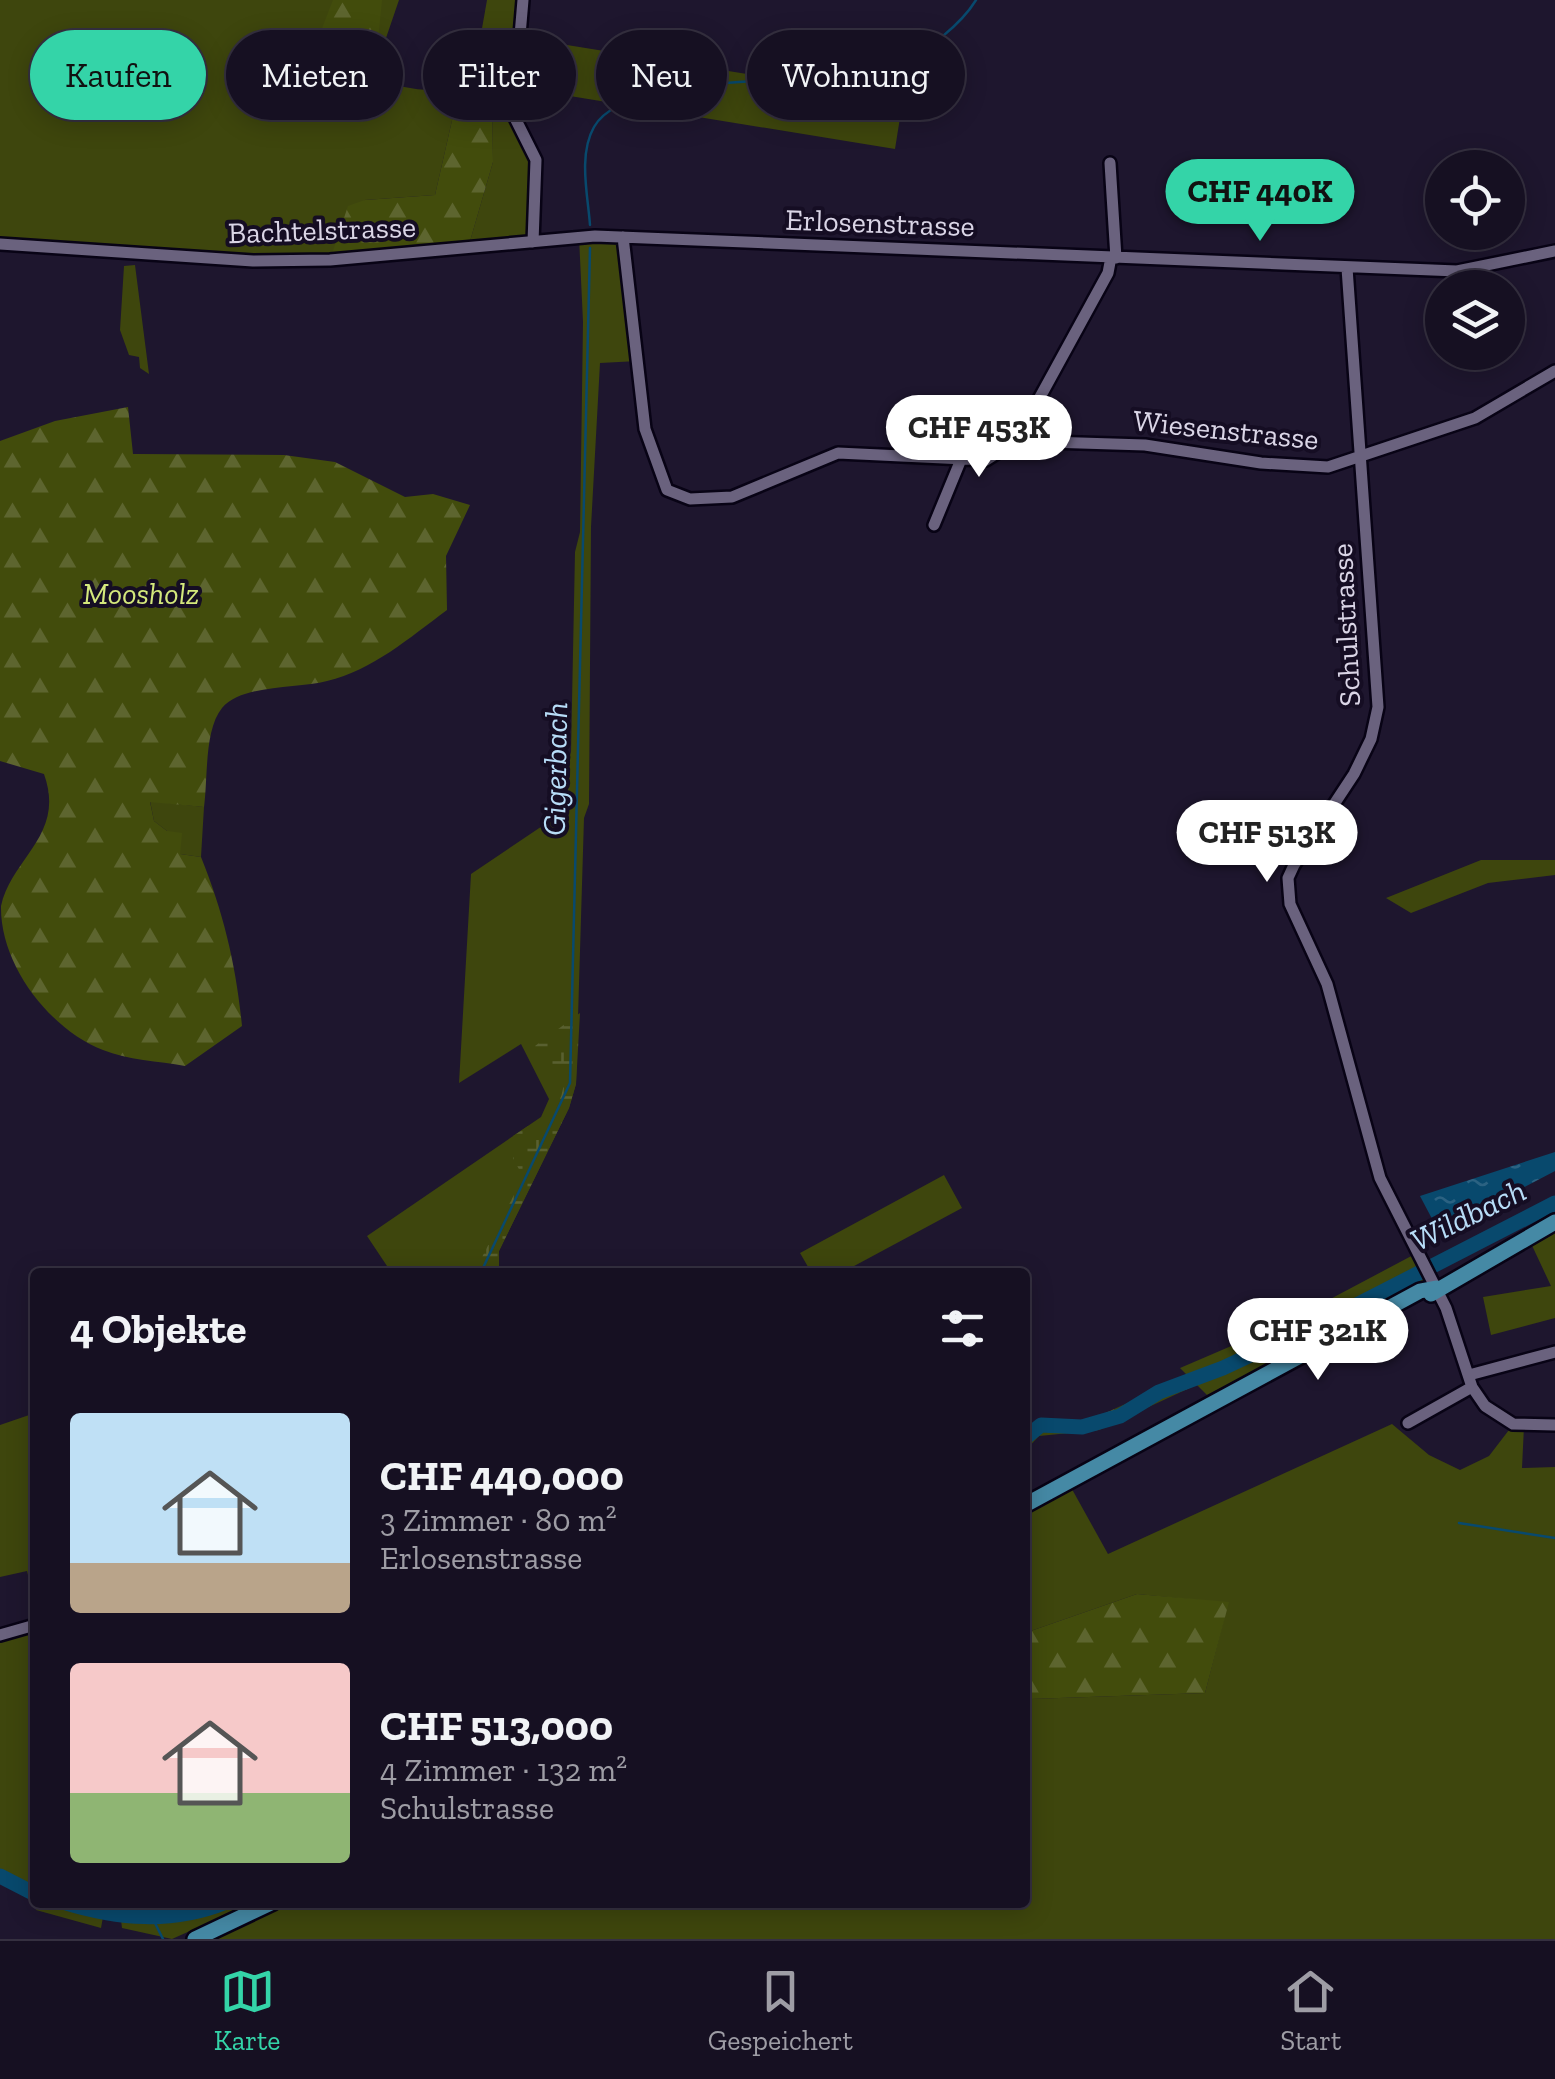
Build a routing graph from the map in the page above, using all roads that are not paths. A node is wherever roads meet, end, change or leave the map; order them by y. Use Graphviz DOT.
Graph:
graph roads {
  1 [pos="523,0"];
  2 [pos="1110,164"];
  3 [pos="624,237"];
  4 [pos="647,238"];
  5 [pos="533,242"];
  6 [pos="0,244"];
  7 [pos="1555,250"];
  8 [pos="1113,258"];
  9 [pos="1347,268"];
  10 [pos="1555,371"];
  11 [pos="1016,441"];
  12 [pos="1362,454"];
  13 [pos="962,457"];
  14 [pos="934,525"];
  15 [pos="1555,1222"];
  16 [pos="1430,1276"];
  17 [pos="1555,1352"];
  18 [pos="1470,1381"];
  19 [pos="1408,1423"];
  20 [pos="1555,1426"];
  21 [pos="1030,1502"];
  22 [pos="30,1627"];
  23 [pos="0,1635"];
  24 [pos="260,1908"];
  25 [pos="195,1939"];
  1 -- 5 [label="street"];
  2 -- 8 [label="street"];
  3 -- 4 [label="street, Bachtelstrasse"];
  3 -- 5 [label="street, Bachtelstrasse"];
  3 -- 13 [label="street, Wiesenstrasse"];
  4 -- 8 [label="street, Erlosenstrasse"];
  5 -- 6 [label="street, Bachtelstrasse"];
  7 -- 9 [label="street, Erlosenstrasse"];
  8 -- 9 [label="street, Erlosenstrasse"];
  8 -- 11 [label="street"];
  9 -- 12 [label="street, Schulstrasse"];
  10 -- 12 [label="street, Wiesenstrasse"];
  11 -- 12 [label="street, Wiesenstrasse"];
  11 -- 13 [label="street, Wiesenstrasse"];
  12 -- 16 [label="street, Schulstrasse"];
  13 -- 14 [label="street"];
  15 -- 16 [label="main road"];
  16 -- 18 [label="street"];
  16 -- 21 [label="main road"];
  17 -- 18 [label="street"];
  18 -- 19 [label="street"];
  18 -- 20 [label="street"];
  22 -- 23 [label="street"];
  24 -- 25 [label="main road"];
}
